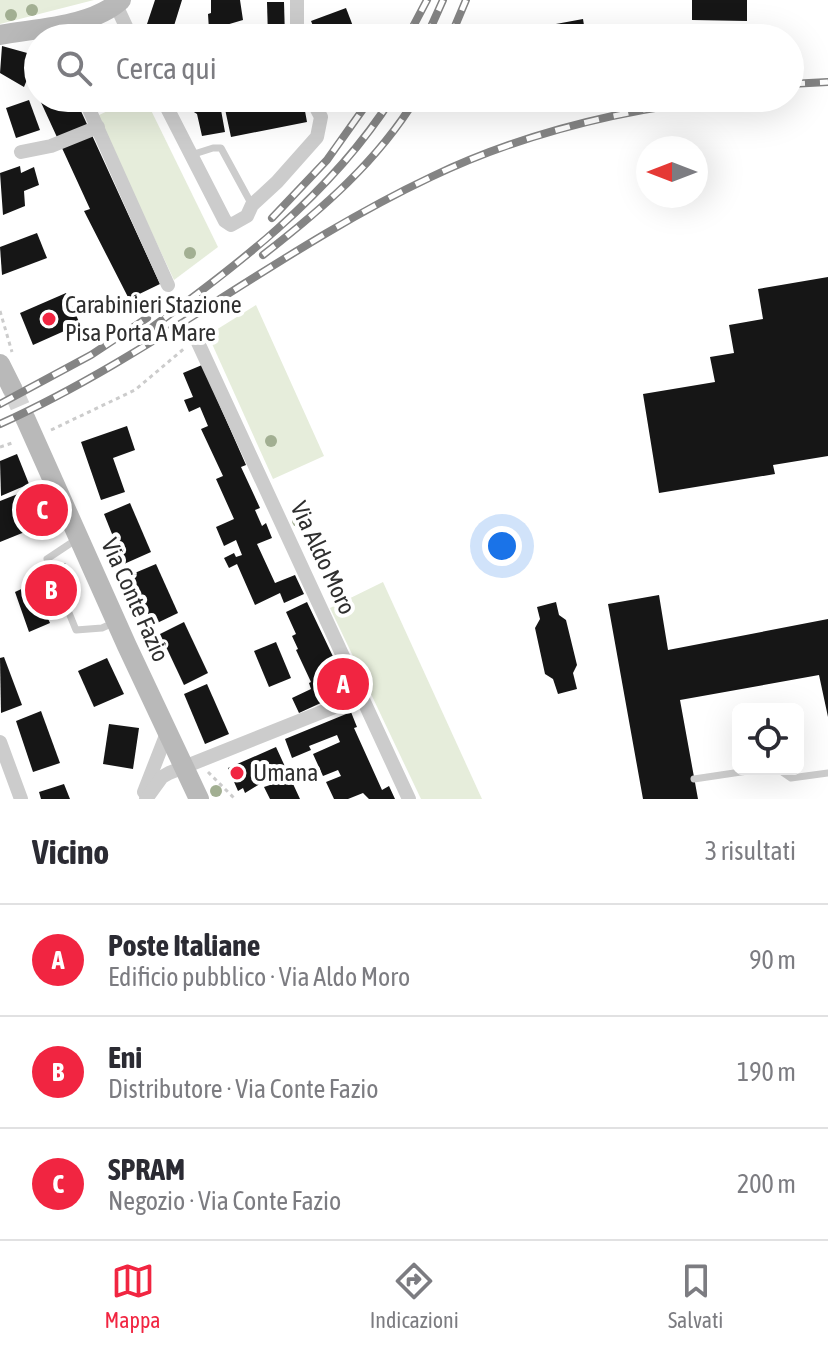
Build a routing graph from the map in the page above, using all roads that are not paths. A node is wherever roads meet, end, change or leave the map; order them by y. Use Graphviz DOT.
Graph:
graph roads {
  1 [pos="297,0"];
  2 [pos="118,2"];
  3 [pos="71,24"];
  4 [pos="127,24"];
  5 [pos="297,24"];
  6 [pos="24,34"];
  7 [pos="0,35"];
  8 [pos="91,112"];
  9 [pos="169,112"];
  10 [pos="318,112"];
  11 [pos="98,127"];
  12 [pos="21,152"];
  13 [pos="191,155"];
  14 [pos="252,205"];
  15 [pos="168,285"];
  16 [pos="195,338"];
  17 [pos="26,420"];
  18 [pos="79,538"];
  19 [pos="116,622"];
  20 [pos="362,696"];
  21 [pos="167,733"];
  22 [pos="0,742"];
  23 [pos="199,767"];
  24 [pos="732,773"];
  25 [pos="828,773"];
  26 [pos="787,775"];
  27 [pos="694,779"];
  28 [pos="21,799"];
  29 [pos="143,799"];
  30 [pos="199,799"];
  31 [pos="409,799"];
  1 -- 5 [label="street"];
  2 -- 3 [label="main road"];
  2 -- 4 [label="street"];
  6 -- 7 [label="main road"];
  8 -- 11 [label="street"];
  9 -- 13 [label="street"];
  10 -- 14 [label="street"];
  11 -- 12 [label="street"];
  11 -- 15 [label="street"];
  13 -- 14 [label="lane"];
  13 -- 14 [label="street"];
  16 -- 20 [label="street, Via Aldo Moro"];
  17 -- 18 [label="main road, Via Conte Fazio"];
  18 -- 19 [label="main road, Via Conte Fazio"];
  18 -- 19 [label="lane"];
  19 -- 21 [label="main road, Via Conte Fazio"];
  20 -- 23 [label="street"];
  20 -- 31 [label="street, Via Aldo Moro"];
  21 -- 23 [label="main road, Via Conte Fazio"];
  21 -- 29 [label="street"];
  22 -- 28 [label="street"];
  23 -- 29 [label="street"];
  23 -- 30 [label="main road, Via Conte Fazio"];
  24 -- 27 [label="lane"];
  25 -- 26 [label="lane"];
}
